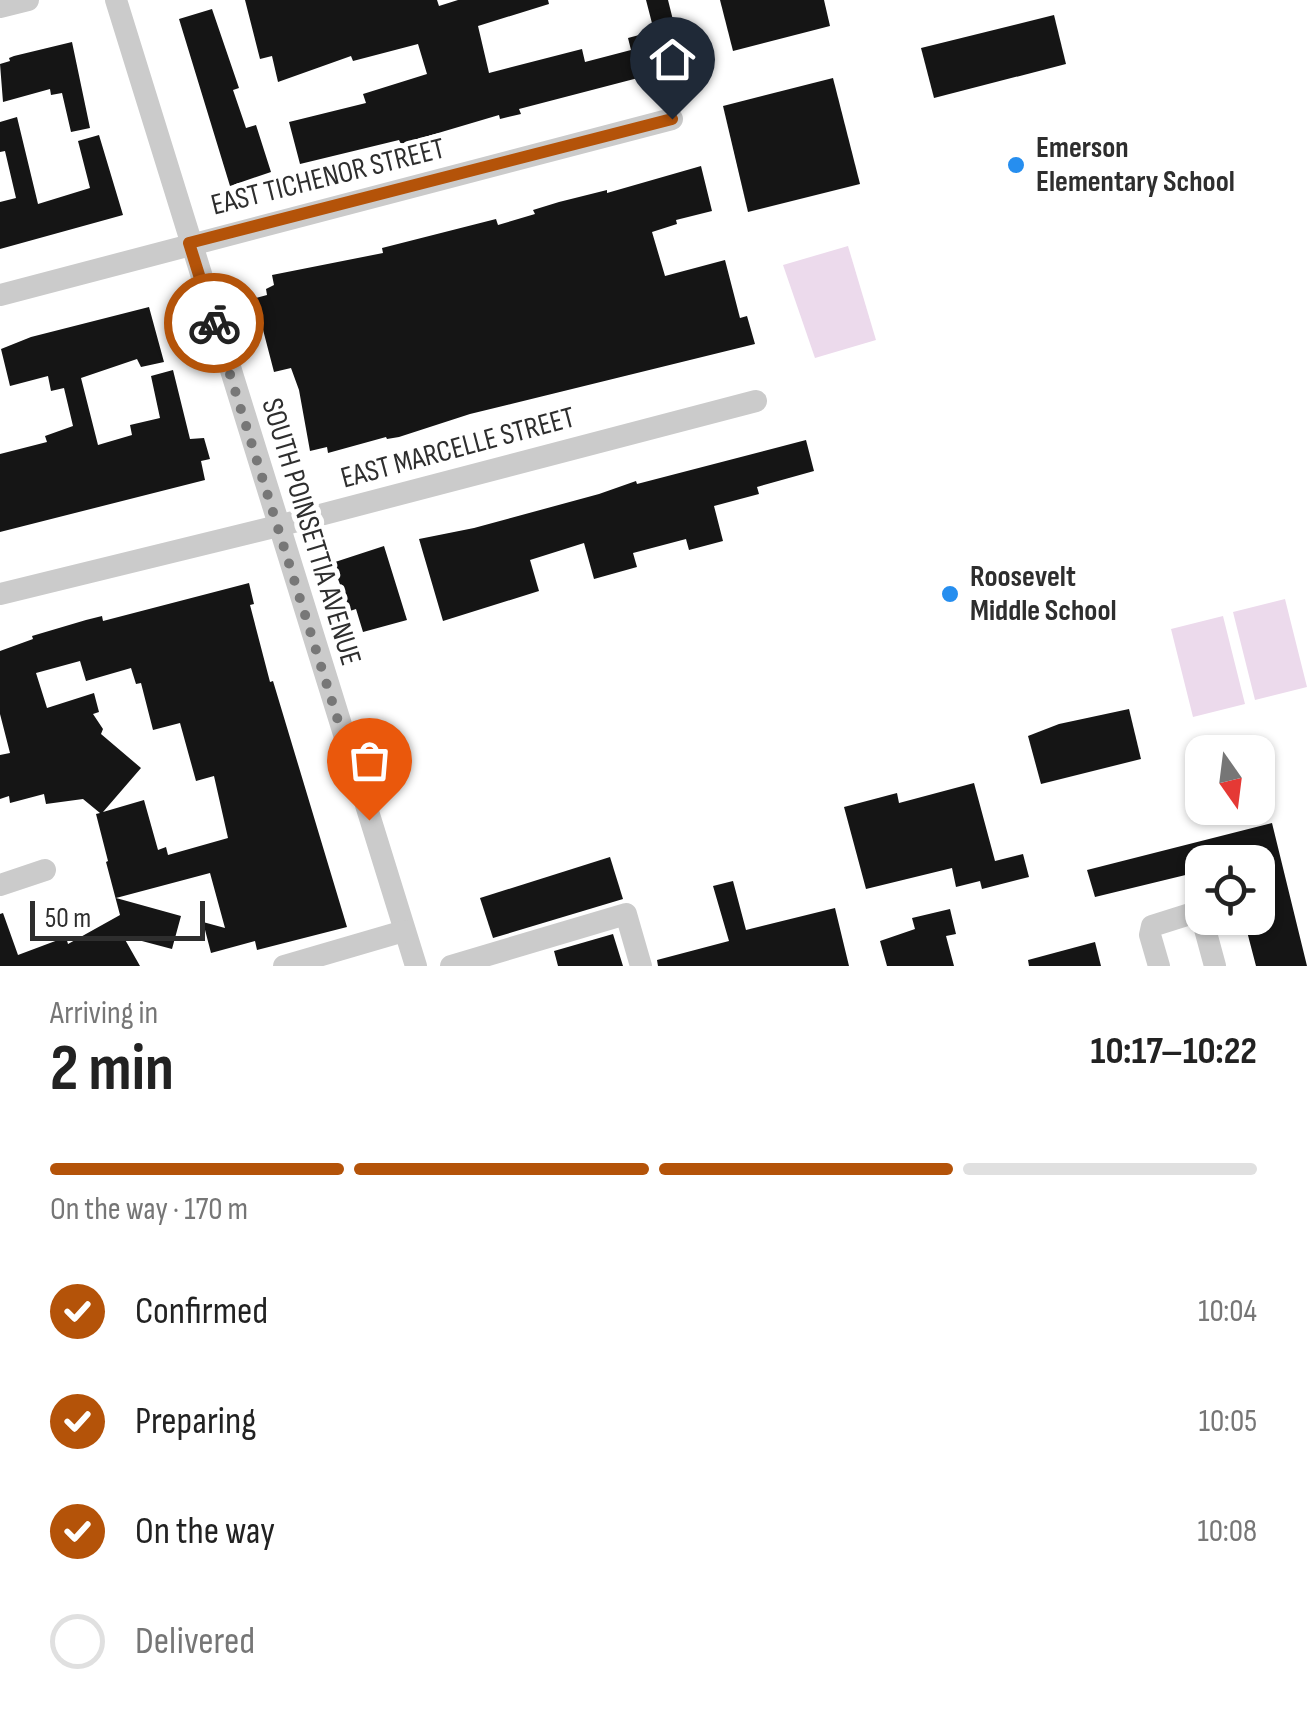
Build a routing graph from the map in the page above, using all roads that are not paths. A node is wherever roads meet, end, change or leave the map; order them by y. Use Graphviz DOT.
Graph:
graph roads {
  1 [pos="28,0"];
  2 [pos="116,0"];
  3 [pos="0,7"];
  4 [pos="672,119"];
  5 [pos="189,243"];
  6 [pos="0,295"];
  7 [pos="756,402"];
  8 [pos="278,526"];
  9 [pos="0,594"];
  10 [pos="45,870"];
  11 [pos="0,885"];
  12 [pos="404,931"];
  13 [pos="284,966"];
  14 [pos="416,966"];
  15 [pos="451,966"];
  16 [pos="641,966"];
  17 [pos="1158,966"];
  18 [pos="1215,966"];
  1 -- 3 [label="street"];
  2 -- 5 [label="street, SOUTH POINSETTIA AVENUE"];
  4 -- 5 [label="street, EAST TICHENOR STREET"];
  5 -- 6 [label="street, EAST TICHENOR STREET"];
  5 -- 8 [label="street, SOUTH POINSETTIA AVENUE"];
  7 -- 8 [label="street, EAST MARCELLE STREET"];
  8 -- 9 [label="street, EAST MARCELLE STREET"];
  8 -- 12 [label="street, SOUTH POINSETTIA AVENUE"];
  10 -- 11 [label="street"];
  12 -- 13 [label="street"];
  12 -- 14 [label="street, SOUTH POINSETTIA AVENUE"];
  15 -- 16 [label="street"];
  17 -- 18 [label="street"];
}
